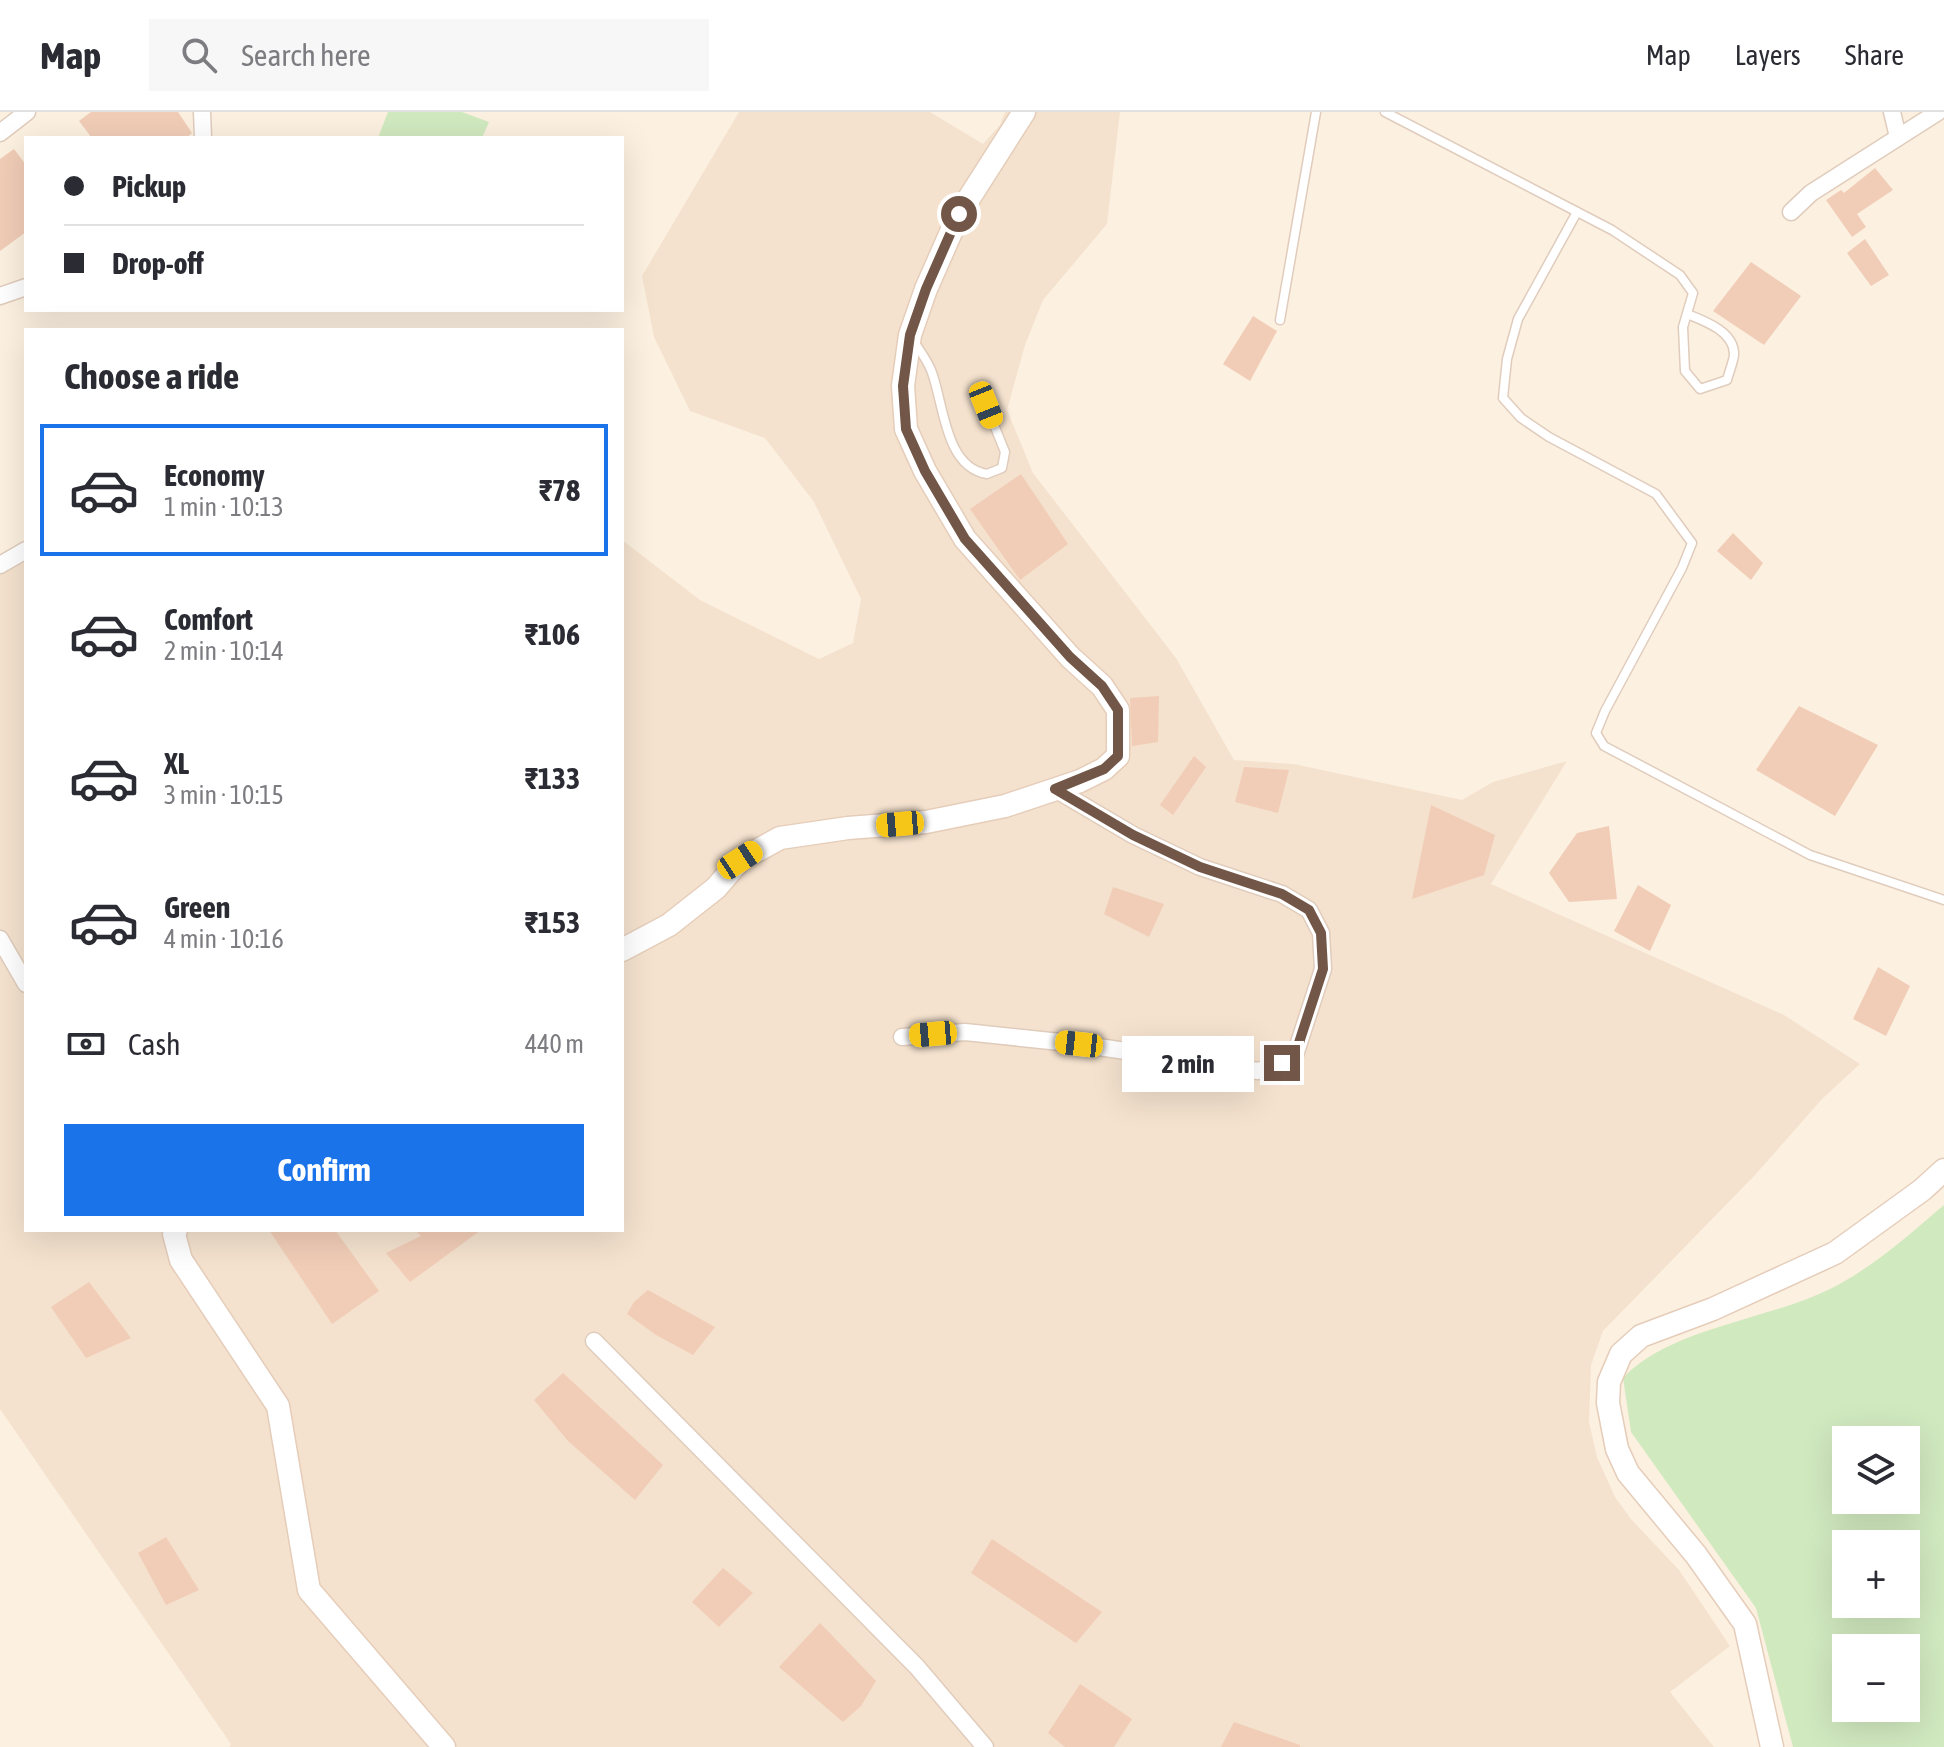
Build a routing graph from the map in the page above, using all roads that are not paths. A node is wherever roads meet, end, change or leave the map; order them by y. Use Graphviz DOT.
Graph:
graph roads {
  1 [pos="27,112"];
  2 [pos="202,112"];
  3 [pos="1024,112"];
  4 [pos="1316,112"];
  5 [pos="1385,112"];
  6 [pos="1892,112"];
  7 [pos="1938,112"];
  8 [pos="0,133"];
  9 [pos="203,136"];
  10 [pos="1898,137"];
  11 [pos="1577,212"];
  12 [pos="1791,212"];
  13 [pos="24,288"];
  14 [pos="0,296"];
  15 [pos="1687,314"];
  16 [pos="1280,320"];
  17 [pos="910,335"];
  18 [pos="986,405"];
  19 [pos="24,551"];
  20 [pos="0,565"];
  21 [pos="1055,789"];
  22 [pos="1944,900"];
  23 [pos="0,939"];
  24 [pos="624,949"];
  25 [pos="24,981"];
  26 [pos="902,1037"];
  27 [pos="1944,1170"];
  28 [pos="173,1232"];
  29 [pos="594,1341"];
  30 [pos="444,1747"];
  31 [pos="985,1747"];
  32 [pos="1772,1747"];
  1 -- 8 [label="street"];
  2 -- 9 [label="street"];
  3 -- 17 [label="street"];
  4 -- 16 [label="lane"];
  5 -- 11 [label="lane"];
  6 -- 10 [label="street"];
  7 -- 10 [label="street"];
  10 -- 12 [label="street"];
  11 -- 15 [label="lane"];
  11 -- 22 [label="lane"];
  13 -- 14 [label="street"];
  15 -- 15 [label="lane"];
  17 -- 18 [label="lane"];
  17 -- 21 [label="street"];
  19 -- 20 [label="street"];
  21 -- 24 [label="street"];
  21 -- 26 [label="street"];
  23 -- 25 [label="street"];
  27 -- 32 [label="street"];
  28 -- 30 [label="street"];
  29 -- 31 [label="street"];
}
